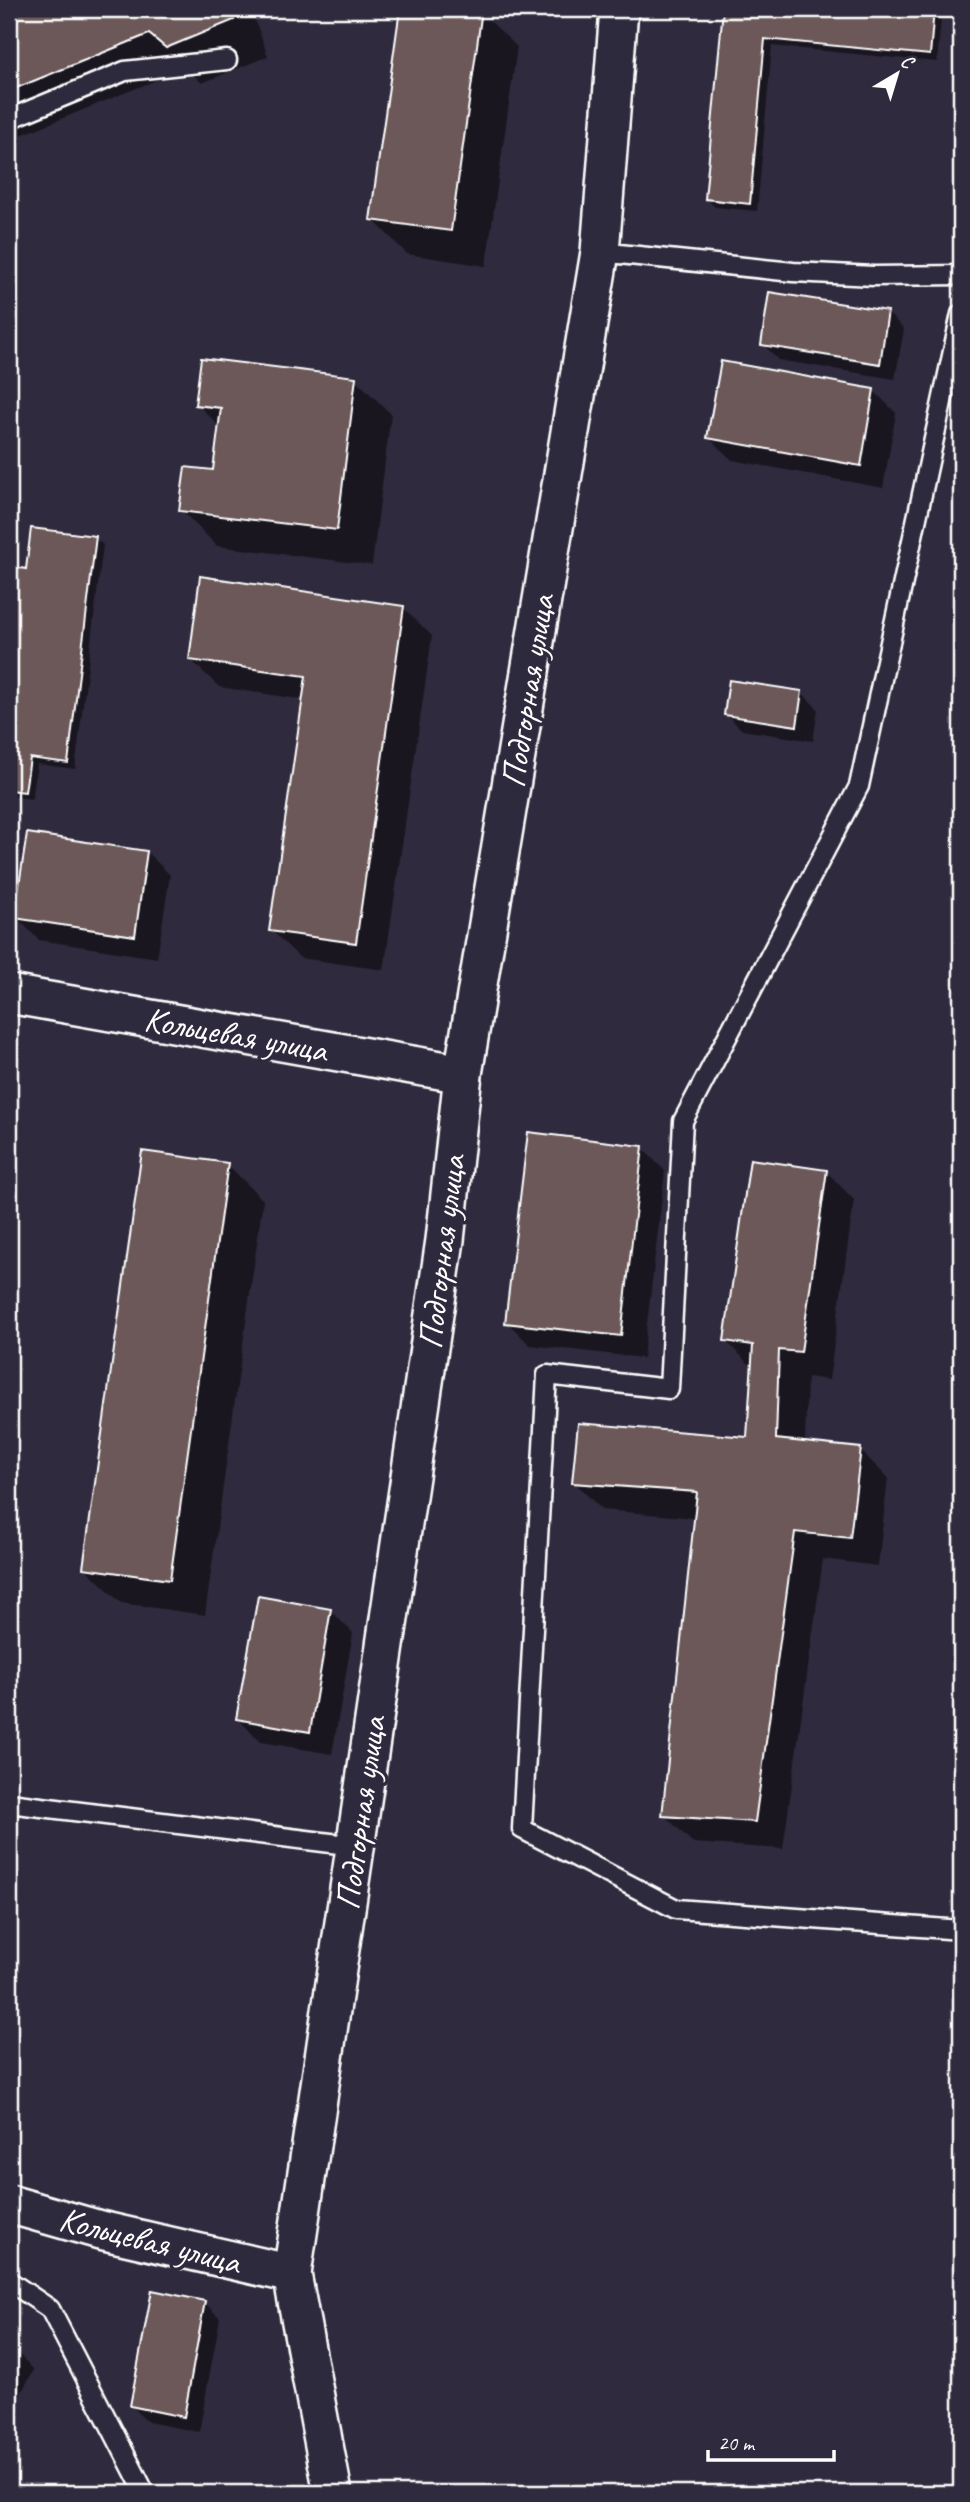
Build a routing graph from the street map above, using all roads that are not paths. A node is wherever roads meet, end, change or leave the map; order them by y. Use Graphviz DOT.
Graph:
graph roads {
  1 [pos="619,9"];
  2 [pos="227,60"];
  3 [pos="9,119"];
  4 [pos="600,252"];
  5 [pos="961,275"];
  6 [pos="961,314"];
  7 [pos="9,994"];
  8 [pos="463,1074"];
  9 [pos="9,1803"];
  10 [pos="355,1846"];
  11 [pos="961,1930"];
  12 [pos="9,2204"];
  13 [pos="292,2274"];
  14 [pos="9,2281"];
  15 [pos="145,2493"];
  16 [pos="333,2493"];
  1 -- 4 [label="street, Подгорная улица"];
  2 -- 3 [label="lane"];
  4 -- 5 [label="lane"];
  4 -- 8 [label="street, Подгорная улица"];
  6 -- 11 [label="lane"];
  7 -- 8 [label="street, Кольцевая улица"];
  8 -- 10 [label="street, Подгорная улица"];
  9 -- 10 [label="lane"];
  10 -- 13 [label="street, Подгорная улица"];
  12 -- 13 [label="street, Кольцевая улица"];
  13 -- 16 [label="street, Подгорная улица"];
  14 -- 15 [label="lane"];
}
